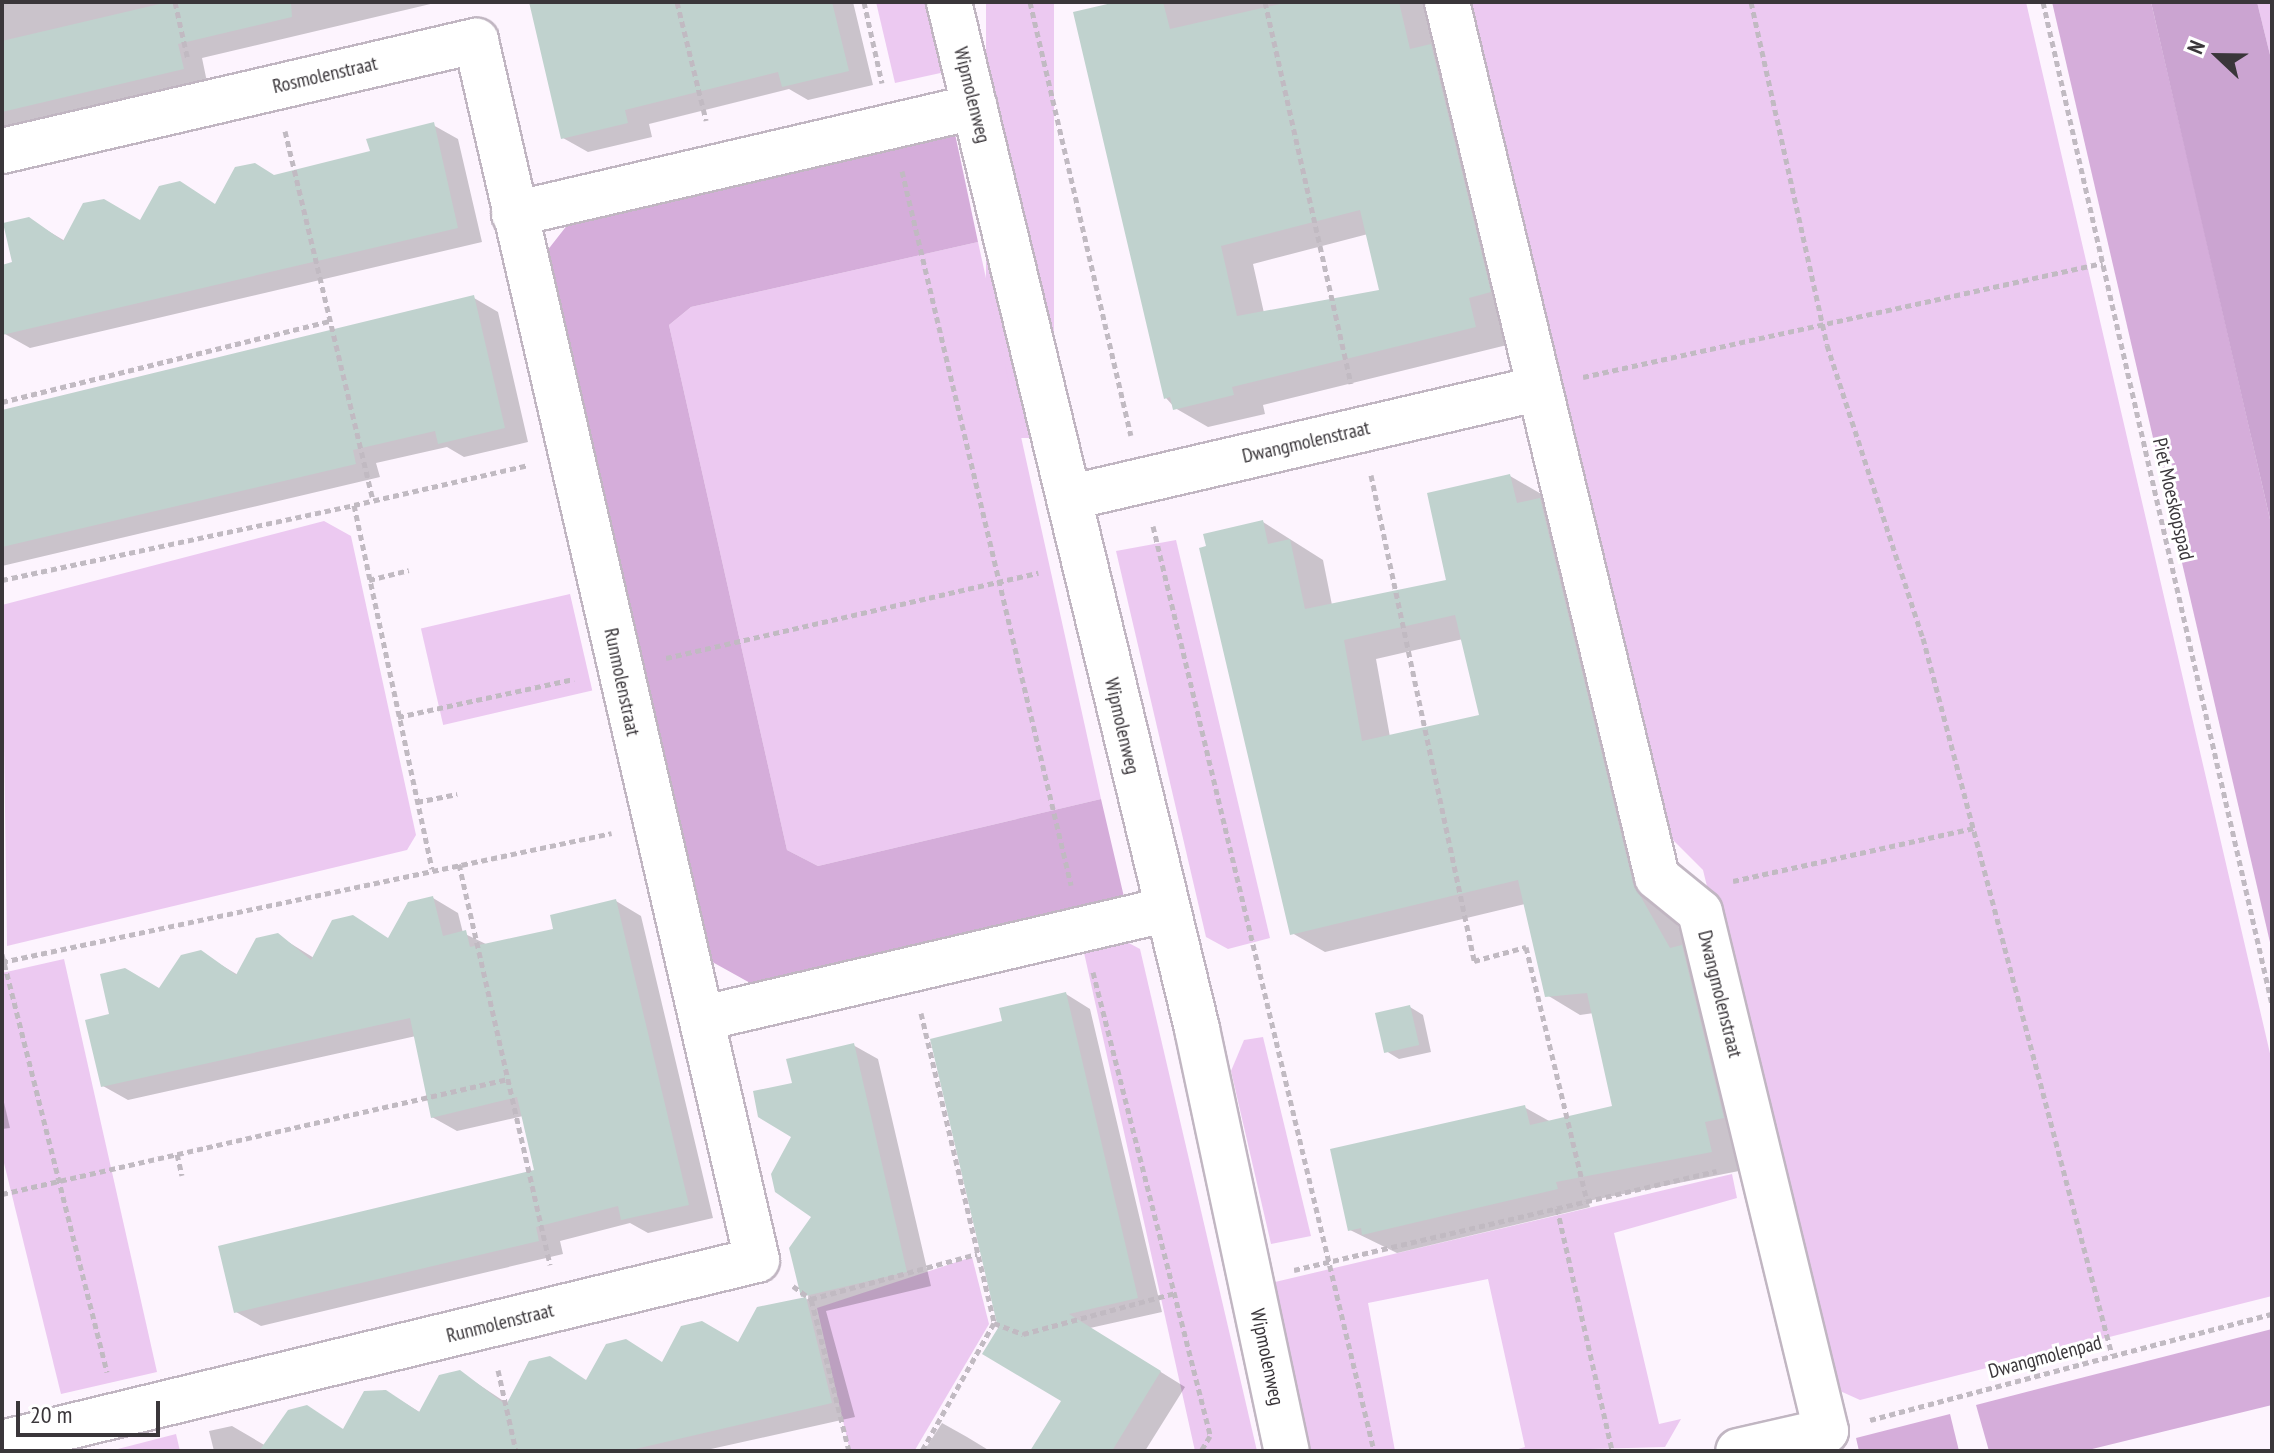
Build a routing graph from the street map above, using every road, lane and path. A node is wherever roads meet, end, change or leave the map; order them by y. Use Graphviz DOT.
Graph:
graph roads {
  1 [pos="175,2"];
  2 [pos="677,2"];
  3 [pos="864,2"];
  4 [pos="949,2"];
  5 [pos="1030,2"];
  6 [pos="1265,2"];
  7 [pos="1447,2"];
  8 [pos="1751,2"];
  9 [pos="2043,2"];
  10 [pos="274,87"];
  11 [pos="199,104"];
  12 [pos="975,107"];
  13 [pos="892,128"];
  14 [pos="2,151"];
  15 [pos="718,168"];
  16 [pos="514,214"];
  17 [pos="2103,263"];
  18 [pos="330,321"];
  19 [pos="1823,322"];
  20 [pos="1539,388"];
  21 [pos="2,402"];
  22 [pos="1362,430"];
  23 [pos="570,456"];
  24 [pos="1142,480"];
  25 [pos="1072,497"];
  26 [pos="373,500"];
  27 [pos="354,505"];
  28 [pos="588,531"];
  29 [pos="1086,563"];
  30 [pos="409,570"];
  31 [pos="2,580"];
  32 [pos="369,580"];
  33 [pos="999,581"];
  34 [pos="620,669"];
  35 [pos="398,717"];
  36 [pos="457,794"];
  37 [pos="417,802"];
  38 [pos="655,824"];
  39 [pos="1975,828"];
  40 [pos="459,864"];
  41 [pos="432,869"];
  42 [pos="1677,894"];
  43 [pos="1163,910"];
  44 [pos="1081,928"];
  45 [pos="3,959"];
  46 [pos="911,969"];
  47 [pos="2272,1004"];
  48 [pos="704,1018"];
  49 [pos="508,1079"];
  50 [pos="177,1154"];
  51 [pos="1760,1160"];
  52 [pos="182,1175"];
  53 [pos="59,1181"];
  54 [pos="2,1194"];
  55 [pos="1587,1201"];
  56 [pos="1557,1208"];
  57 [pos="977,1254"];
  58 [pos="1331,1261"];
  59 [pos="1251,1280"];
  60 [pos="1175,1293"];
  61 [pos="559,1308"];
  62 [pos="2272,1314"];
  63 [pos="994,1323"];
  64 [pos="488,1325"];
  65 [pos="2112,1355"];
  66 [pos="117,1415"];
  67 [pos="1829,1441"];
  68 [pos="2,1443"];
  69 [pos="516,1451"];
  70 [pos="849,1451"];
  71 [pos="922,1451"];
  72 [pos="1201,1451"];
  73 [pos="1287,1451"];
  74 [pos="1374,1451"];
  75 [pos="1612,1451"];
  76 [pos="1738,1451"];
  1 -- 11 [label="path"];
  2 -- 15 [label="path"];
  3 -- 13 [label="path"];
  4 -- 12 [label="street, Wipmolenweg"];
  5 -- 24 [label="path"];
  6 -- 22 [label="path"];
  7 -- 20 [label="street, Dwangmolenstraat"];
  8 -- 19 [label="path"];
  9 -- 17 [label="path, Piet Moeskopspad"];
  10 -- 11 [label="street, Rosmolenstraat"];
  10 -- 16 [label="street, Rosmolenstraat"];
  10 -- 18 [label="path"];
  11 -- 14 [label="street, Rosmolenstraat"];
  12 -- 13 [label="street"];
  12 -- 25 [label="street, Wipmolenweg"];
  13 -- 15 [label="street"];
  13 -- 33 [label="path"];
  15 -- 16 [label="street"];
  16 -- 23 [label="street, Rosmolenstraat"];
  17 -- 19 [label="path"];
  17 -- 47 [label="path, Piet Moeskopspad"];
  18 -- 21 [label="path"];
  18 -- 26 [label="path"];
  19 -- 20 [label="path"];
  19 -- 39 [label="path"];
  20 -- 22 [label="street, Dwangmolenstraat"];
  20 -- 42 [label="street, Dwangmolenstraat"];
  22 -- 24 [label="street, Dwangmolenstraat"];
  22 -- 55 [label="path"];
  23 -- 26 [label="path"];
  23 -- 28 [label="street, Rosmolenstraat"];
  24 -- 25 [label="street, Dwangmolenstraat"];
  24 -- 58 [label="path"];
  25 -- 29 [label="street, Wipmolenweg"];
  26 -- 27 [label="path"];
  27 -- 31 [label="path"];
  27 -- 32 [label="path"];
  28 -- 34 [label="street, Runmolenstraat"];
  29 -- 33 [label="path"];
  29 -- 43 [label="street, Wipmolenweg"];
  30 -- 32 [label="path"];
  32 -- 35 [label="path"];
  33 -- 34 [label="path"];
  33 -- 44 [label="path"];
  34 -- 35 [label="path"];
  34 -- 38 [label="street, Runmolenstraat"];
  35 -- 37 [label="path"];
  36 -- 37 [label="path"];
  37 -- 41 [label="path"];
  38 -- 40 [label="path"];
  38 -- 48 [label="street, Runmolenstraat"];
  39 -- 42 [label="path"];
  39 -- 65 [label="path"];
  40 -- 41 [label="path"];
  40 -- 49 [label="path"];
  41 -- 45 [label="path"];
  42 -- 51 [label="street, Dwangmolenstraat"];
  43 -- 44 [label="street"];
  43 -- 59 [label="street, Wipmolenweg"];
  44 -- 46 [label="street"];
  44 -- 60 [label="path"];
  45 -- 53 [label="path"];
  46 -- 48 [label="street"];
  46 -- 57 [label="path"];
  48 -- 61 [label="street, Runmolenstraat"];
  49 -- 50 [label="path"];
  49 -- 61 [label="path"];
  50 -- 52 [label="path"];
  50 -- 53 [label="path"];
  51 -- 55 [label="path"];
  51 -- 67 [label="street, Dwangmolenstraat"];
  53 -- 54 [label="path"];
  53 -- 66 [label="path"];
  55 -- 56 [label="path"];
  56 -- 58 [label="path"];
  56 -- 75 [label="path"];
  57 -- 63 [label="path"];
  57 -- 70 [label="path"];
  58 -- 59 [label="path"];
  58 -- 74 [label="path"];
  59 -- 73 [label="street, Wipmolenweg"];
  60 -- 63 [label="path"];
  60 -- 72 [label="path"];
  61 -- 64 [label="street, Runmolenstraat"];
  62 -- 65 [label="path, Dwangmolenpad"];
  63 -- 71 [label="path"];
  64 -- 66 [label="street, Runmolenstraat"];
  64 -- 69 [label="path"];
  65 -- 67 [label="path, Dwangmolenpad"];
  66 -- 68 [label="street, Runmolenstraat"];
  67 -- 76 [label="street"];
}
